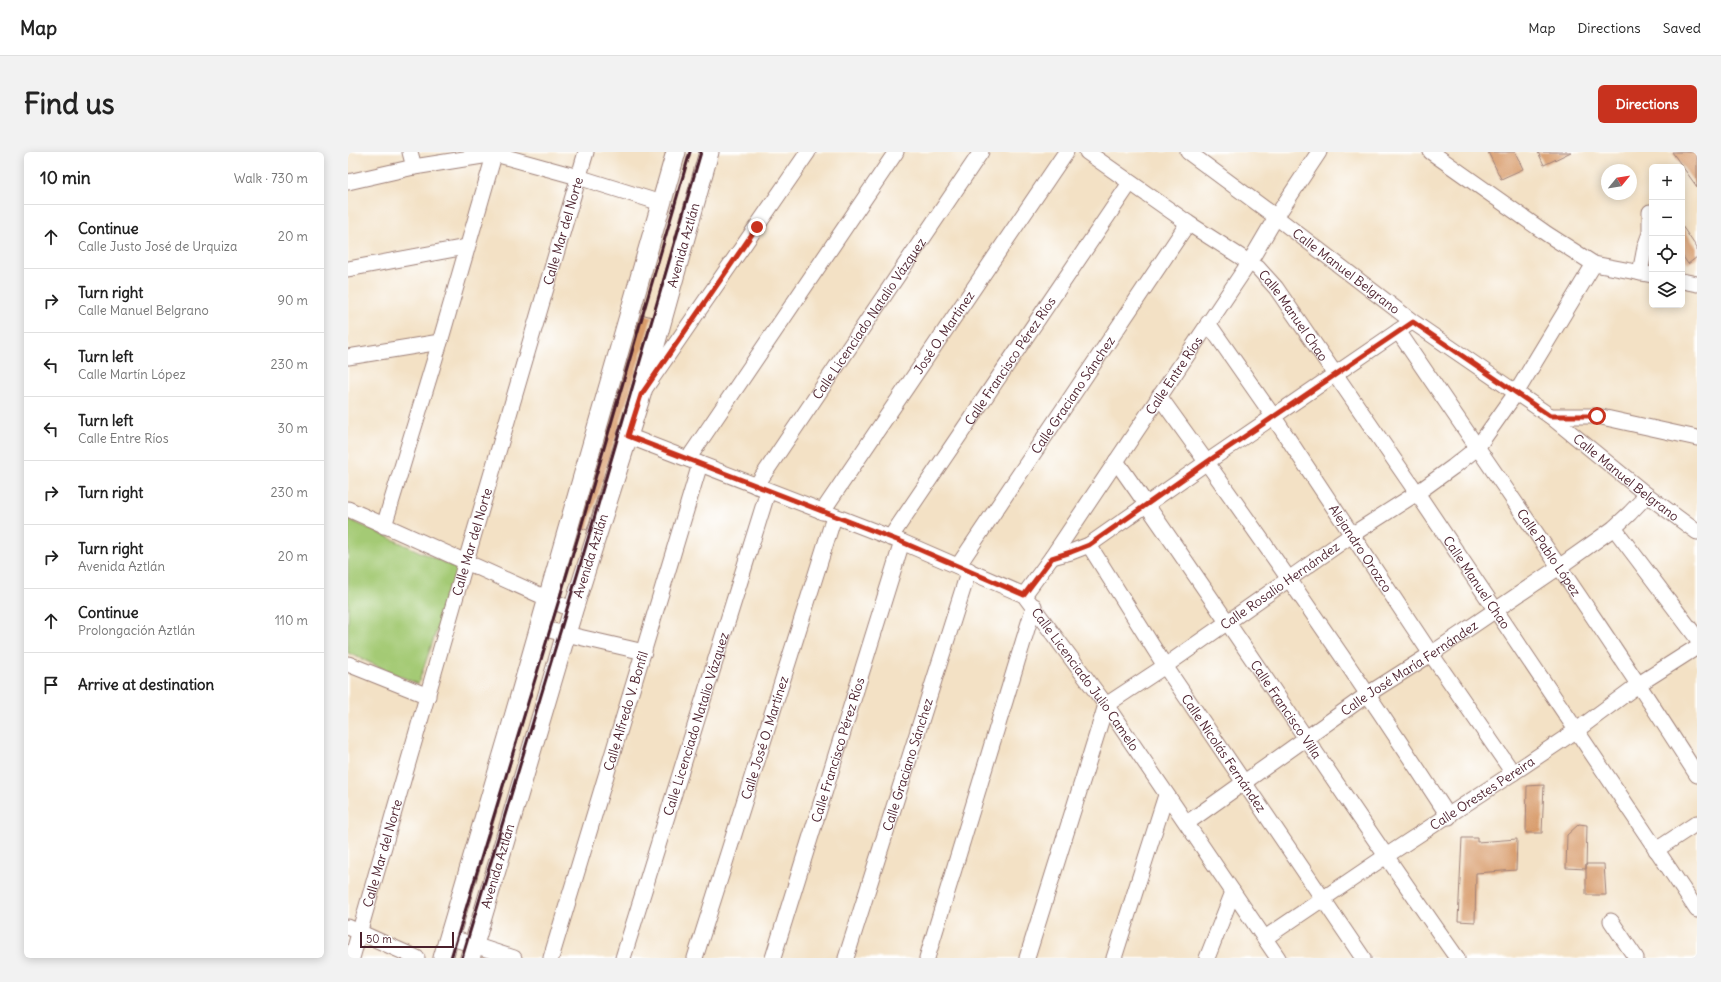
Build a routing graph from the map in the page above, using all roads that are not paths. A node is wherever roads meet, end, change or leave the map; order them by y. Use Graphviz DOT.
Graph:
graph roads {
  1 [pos="410,152"];
  2 [pos="586,152"];
  3 [pos="676,152"];
  4 [pos="709,152"];
  5 [pos="808,152"];
  6 [pos="896,152"];
  7 [pos="982,152"];
  8 [pos="1066,152"];
  9 [pos="1087,152"];
  10 [pos="1188,152"];
  11 [pos="1319,152"];
  12 [pos="1432,152"];
  13 [pos="495,153"];
  14 [pos="414,167"];
  15 [pos="578,177"];
  16 [pos="348,182"];
  17 [pos="1130,183"];
  18 [pos="661,203"];
  19 [pos="1276,217"];
  20 [pos="1188,223"];
  21 [pos="1649,236"];
  22 [pos="466,247"];
  23 [pos="1249,263"];
  24 [pos="1594,264"];
  25 [pos="348,270"];
  26 [pos="1646,274"];
  27 [pos="1685,282"];
  28 [pos="1697,284"];
  29 [pos="1413,322"];
  30 [pos="1208,323"];
  31 [pos="1398,330"];
  32 [pos="440,342"];
  33 [pos="348,357"];
  34 [pos="1335,374"];
  35 [pos="1516,393"];
  36 [pos="641,395"];
  37 [pos="1159,396"];
  38 [pos="1273,416"];
  39 [pos="1550,416"];
  40 [pos="628,436"];
  41 [pos="1697,438"];
  42 [pos="1477,448"];
  43 [pos="1116,461"];
  44 [pos="694,462"];
  45 [pos="1207,462"];
  46 [pos="762,488"];
  47 [pos="1416,493"];
  48 [pos="1647,495"];
  49 [pos="1147,504"];
  50 [pos="348,510"];
  51 [pos="828,515"];
  52 [pos="384,526"];
  53 [pos="1614,528"];
  54 [pos="1697,532"];
  55 [pos="1353,534"];
  56 [pos="896,540"];
  57 [pos="1089,545"];
  58 [pos="1052,558"];
  59 [pos="466,561"];
  60 [pos="1560,567"];
  61 [pos="963,568"];
  62 [pos="1290,579"];
  63 [pos="548,599"];
  64 [pos="1029,601"];
  65 [pos="573,610"];
  66 [pos="1495,610"];
  67 [pos="1228,622"];
  68 [pos="540,628"];
  69 [pos="566,635"];
  70 [pos="1697,638"];
  71 [pos="1697,647"];
  72 [pos="644,652"];
  73 [pos="1431,654"];
  74 [pos="348,666"];
  75 [pos="1165,666"];
  76 [pos="1639,684"];
  77 [pos="1368,694"];
  78 [pos="428,696"];
  79 [pos="1106,705"];
  80 [pos="1577,730"];
  81 [pos="1305,738"];
  82 [pos="1513,774"];
  83 [pos="1697,775"];
  84 [pos="1244,782"];
  85 [pos="1166,795"];
  86 [pos="1449,817"];
  87 [pos="1187,823"];
  88 [pos="1697,823"];
  89 [pos="1656,850"];
  90 [pos="1386,856"];
  91 [pos="1233,892"];
  92 [pos="1322,899"];
  93 [pos="1697,910"];
  94 [pos="1611,921"];
  95 [pos="354,930"];
  96 [pos="449,937"];
  97 [pos="1265,938"];
  98 [pos="472,952"];
  99 [pos="776,957"];
  100 [pos="352,958"];
  101 [pos="417,958"];
  102 [pos="443,958"];
  103 [pos="514,958"];
  104 [pos="551,958"];
  105 [pos="623,958"];
  106 [pos="695,958"];
  107 [pos="846,958"];
  108 [pos="927,958"];
  109 [pos="1027,958"];
  110 [pos="1114,958"];
  111 [pos="1207,958"];
  112 [pos="1278,958"];
  113 [pos="1363,958"];
  114 [pos="1457,958"];
  115 [pos="1636,958"];
  1 -- 14 [label="street"];
  2 -- 15 [label="street, Calle Mar del Norte"];
  3 -- 18 [label="main road, Avenida Aztlán"];
  4 -- 36 [label="main road, Avenida Aztlán"];
  5 -- 36 [label="street"];
  6 -- 44 [label="street, Calle Alfredo V. Bonfil"];
  7 -- 46 [label="street, Calle Licenciado Natalio Vázquez"];
  8 -- 51 [label="street, José O. Martínez"];
  9 -- 17 [label="street, Calle Manuel Chao"];
  10 -- 19 [label="street, Calle Manuel Belgrano"];
  11 -- 19 [label="street, Calle Entre Ríos"];
  12 -- 24 [label="street"];
  13 -- 14 [label="street"];
  13 -- 15 [label="street"];
  13 -- 22 [label="street"];
  14 -- 16 [label="street"];
  15 -- 18 [label="street"];
  15 -- 59 [label="street, Calle Mar del Norte"];
  17 -- 20 [label="street, Calle Manuel Chao"];
  17 -- 56 [label="street, Calle Francisco Pérez Ríos"];
  18 -- 63 [label="main road, Avenida Aztlán"];
  19 -- 23 [label="street, Calle Entre Ríos"];
  19 -- 29 [label="street, Calle Manuel Belgrano"];
  20 -- 23 [label="street, Calle Manuel Chao"];
  20 -- 61 [label="street, Calle Graciano Sánchez"];
  21 -- 26 [label="street"];
  22 -- 25 [label="street"];
  22 -- 32 [label="street"];
  23 -- 30 [label="street, Calle Entre Ríos"];
  23 -- 34 [label="street, Calle Manuel Chao"];
  24 -- 26 [label="street"];
  24 -- 35 [label="street, Calle Rosalio Hernández"];
  27 -- 28 [label="street"];
  29 -- 31 [label="street"];
  29 -- 35 [label="street, Calle Manuel Belgrano"];
  30 -- 37 [label="street, Calle Entre Ríos"];
  30 -- 38 [label="street, Alejandro Orozco"];
  31 -- 34 [label="street"];
  31 -- 42 [label="street, Calle Pablo López"];
  32 -- 33 [label="street"];
  32 -- 52 [label="street"];
  34 -- 38 [label="street"];
  34 -- 47 [label="street, Calle Manuel Chao"];
  35 -- 39 [label="street, Calle Manuel Belgrano"];
  35 -- 42 [label="street, Calle Rosalio Hernández"];
  36 -- 40 [label="main road, Avenida Aztlán"];
  37 -- 43 [label="street, Calle Entre Ríos"];
  37 -- 45 [label="street"];
  38 -- 45 [label="street"];
  38 -- 55 [label="street, Alejandro Orozco"];
  39 -- 41 [label="street"];
  39 -- 48 [label="street, Calle Manuel Belgrano"];
  40 -- 44 [label="street, Calle Licenciado Julio Camelo"];
  40 -- 65 [label="main road, Avenida Aztlán"];
  42 -- 47 [label="street, Calle Rosalio Hernández"];
  42 -- 60 [label="street, Calle Pablo López"];
  43 -- 49 [label="street, Calle Francisco Villa"];
  43 -- 58 [label="street, Calle Entre Ríos"];
  44 -- 46 [label="street, Calle Licenciado Julio Camelo"];
  44 -- 72 [label="street, Calle Alfredo V. Bonfil"];
  45 -- 49 [label="street"];
  45 -- 62 [label="street"];
  46 -- 51 [label="street, Calle Licenciado Julio Camelo"];
  46 -- 105 [label="street, Calle Licenciado Natalio Vázquez"];
  47 -- 55 [label="street, Calle Rosalio Hernández"];
  47 -- 66 [label="street, Calle Manuel Chao"];
  48 -- 53 [label="street, Calle José María Fernández"];
  48 -- 54 [label="street, Calle Manuel Belgrano"];
  49 -- 57 [label="street"];
  49 -- 67 [label="street, Calle Francisco Villa"];
  50 -- 52 [label="street"];
  51 -- 56 [label="street, Calle Licenciado Julio Camelo"];
  51 -- 106 [label="street, Calle José O. Martínez"];
  52 -- 59 [label="street"];
  53 -- 60 [label="street, Calle José María Fernández"];
  53 -- 70 [label="street"];
  55 -- 62 [label="street, Calle Rosalio Hernández"];
  55 -- 73 [label="street, Alejandro Orozco"];
  56 -- 61 [label="street, Calle Licenciado Julio Camelo"];
  56 -- 99 [label="street, Calle Francisco Pérez Ríos"];
  57 -- 58 [label="street"];
  57 -- 75 [label="street, Calle Nicolás Fernández"];
  58 -- 64 [label="street, Calle Entre Ríos"];
  59 -- 63 [label="street"];
  59 -- 78 [label="street, Calle Mar del Norte"];
  60 -- 66 [label="street, Calle José María Fernández"];
  60 -- 76 [label="street, Calle Pablo López"];
  61 -- 64 [label="street, Calle Licenciado Julio Camelo"];
  61 -- 107 [label="street, Calle Graciano Sánchez"];
  62 -- 67 [label="street, Calle Rosalio Hernández"];
  62 -- 77 [label="street"];
  63 -- 65 [label="street"];
  63 -- 68 [label="main road, Avenida Aztlán"];
  64 -- 79 [label="street, Calle Licenciado Julio Camelo"];
  64 -- 108 [label="street"];
  65 -- 69 [label="main road, Avenida Aztlán"];
  66 -- 73 [label="street, Calle José María Fernández"];
  66 -- 80 [label="street, Calle Manuel Chao"];
  67 -- 75 [label="street, Calle Rosalio Hernández"];
  67 -- 81 [label="street, Calle Francisco Villa"];
  68 -- 69 [label="street"];
  68 -- 96 [label="main road, Avenida Aztlán"];
  69 -- 72 [label="street"];
  69 -- 98 [label="main road, Avenida Aztlán"];
  71 -- 76 [label="street, Calle Orestes Pereira"];
  72 -- 104 [label="street, Calle Alfredo V. Bonfil"];
  73 -- 77 [label="street, Calle José María Fernández"];
  73 -- 82 [label="street, Alejandro Orozco"];
  74 -- 78 [label="street"];
  75 -- 79 [label="street, Calle Rosalio Hernández"];
  75 -- 84 [label="street, Calle Nicolás Fernández"];
  76 -- 80 [label="street, Calle Orestes Pereira"];
  76 -- 83 [label="street, Calle Pablo López"];
  77 -- 81 [label="street, Calle José María Fernández"];
  77 -- 86 [label="street"];
  78 -- 95 [label="street, Calle Mar del Norte"];
  79 -- 85 [label="street, Calle Licenciado Julio Camelo"];
  79 -- 109 [label="street"];
  80 -- 82 [label="street, Calle Orestes Pereira"];
  80 -- 89 [label="street, Calle Manuel Chao"];
  81 -- 84 [label="street, Calle José María Fernández"];
  81 -- 90 [label="street, Calle Francisco Villa"];
  82 -- 86 [label="street, Calle Orestes Pereira"];
  84 -- 87 [label="street, Calle José María Fernández"];
  84 -- 92 [label="street, Calle Nicolás Fernández"];
  85 -- 87 [label="street, Calle Licenciado Julio Camelo"];
  85 -- 110 [label="street"];
  86 -- 90 [label="street, Calle Orestes Pereira"];
  87 -- 91 [label="street, Calle Licenciado Julio Camelo"];
  88 -- 89 [label="street"];
  89 -- 93 [label="street, Calle Manuel Chao"];
  90 -- 92 [label="street, Calle Orestes Pereira"];
  90 -- 114 [label="street, Calle Francisco Villa"];
  91 -- 97 [label="street, Calle Licenciado Julio Camelo"];
  91 -- 111 [label="street"];
  92 -- 97 [label="street, Calle Orestes Pereira"];
  92 -- 113 [label="street, Calle Nicolás Fernández"];
  94 -- 115 [label="street"];
  95 -- 100 [label="street, Calle Mar del Norte"];
  95 -- 101 [label="street"];
  96 -- 98 [label="street"];
  96 -- 102 [label="main road, Avenida Aztlán"];
  97 -- 112 [label="street, Calle Licenciado Julio Camelo"];
  98 -- 103 [label="street"];
}
